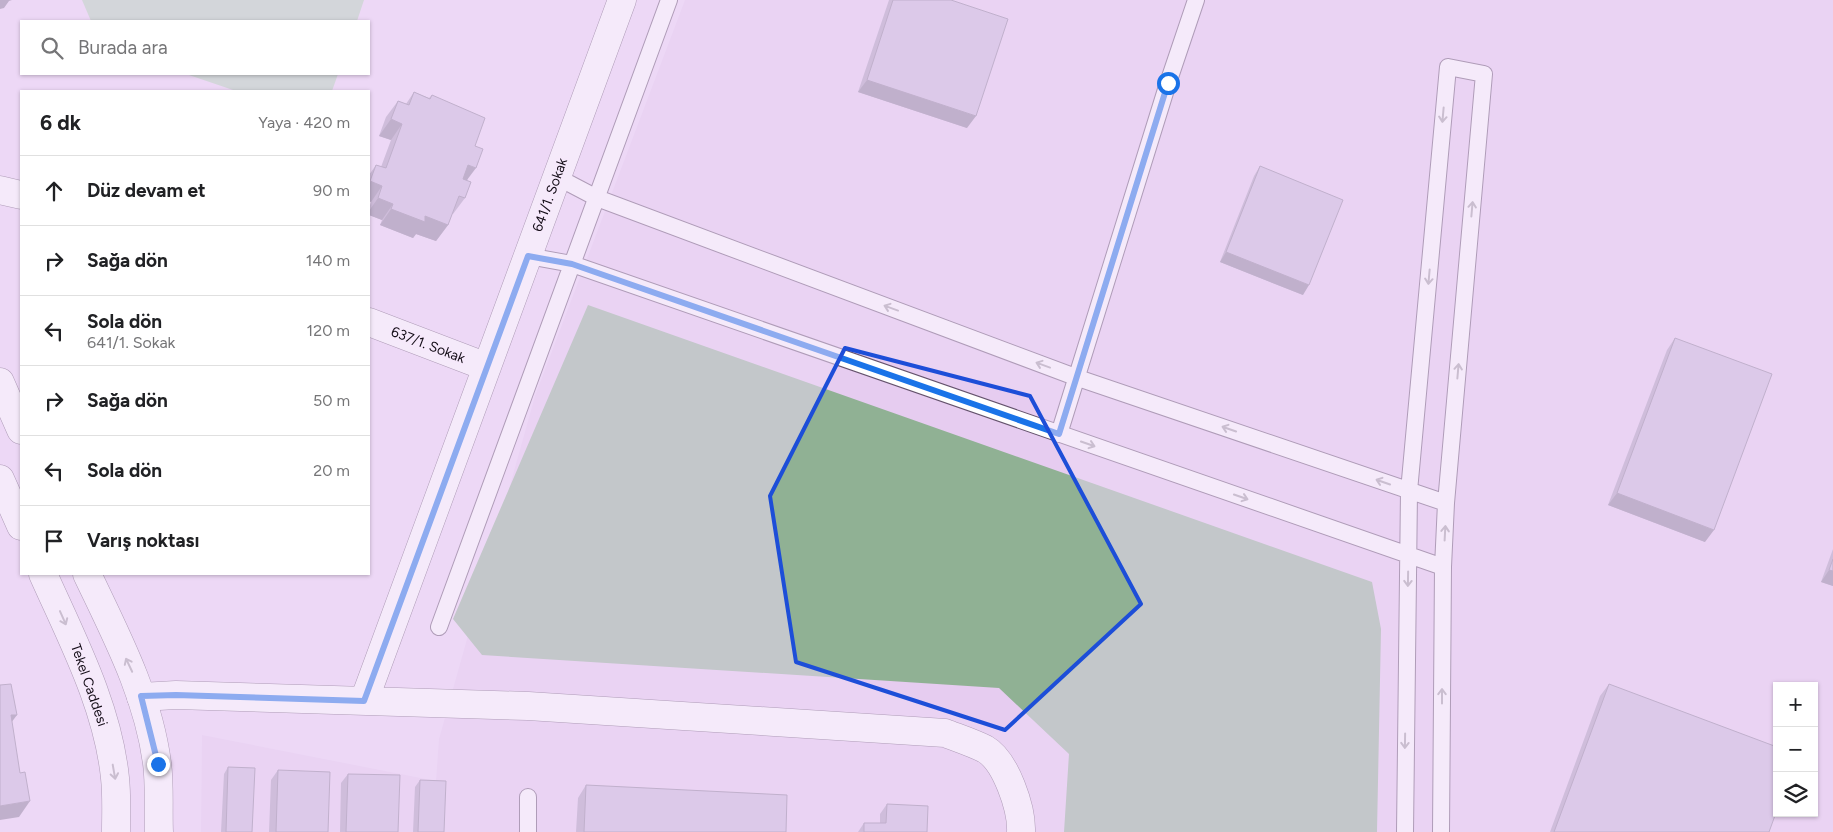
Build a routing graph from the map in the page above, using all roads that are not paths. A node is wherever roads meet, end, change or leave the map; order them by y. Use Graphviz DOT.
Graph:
graph roads {
  1 [pos="622,0"];
  2 [pos="669,0"];
  3 [pos="1196,0"];
  4 [pos="557,177"];
  5 [pos="0,190"];
  6 [pos="20,195"];
  7 [pos="598,198"];
  8 [pos="528,256"];
  9 [pos="572,264"];
  10 [pos="370,322"];
  11 [pos="487,367"];
  12 [pos="1078,378"];
  13 [pos="0,382"];
  14 [pos="20,428"];
  15 [pos="1059,434"];
  16 [pos="0,479"];
  17 [pos="1409,491"];
  18 [pos="1446,503"];
  19 [pos="20,524"];
  20 [pos="1408,556"];
  21 [pos="1443,567"];
  22 [pos="43,575"];
  23 [pos="87,575"];
  24 [pos="439,626"];
  25 [pos="141,696"];
  26 [pos="364,701"];
  27 [pos="528,797"];
  28 [pos="116,832"];
  29 [pos="159,832"];
  30 [pos="528,832"];
  31 [pos="1021,832"];
  32 [pos="1405,832"];
  33 [pos="1441,832"];
  1 -- 4 [label="street, 641/1. Sokak"];
  2 -- 7 [label="lane"];
  3 -- 12 [label="lane"];
  4 -- 7 [label="lane"];
  4 -- 8 [label="street, 641/1. Sokak"];
  5 -- 6 [label="street"];
  7 -- 9 [label="lane"];
  12 -- 7 [label="lane, one-way"];
  8 -- 9 [label="lane"];
  8 -- 11 [label="street, 641/1. Sokak"];
  9 -- 15 [label="lane"];
  9 -- 24 [label="lane"];
  10 -- 11 [label="street, 637/1. Sokak"];
  11 -- 26 [label="street, 641/1. Sokak"];
  12 -- 15 [label="lane"];
  17 -- 12 [label="lane, one-way"];
  13 -- 14 [label="street"];
  15 -- 20 [label="lane, one-way"];
  16 -- 19 [label="street"];
  17 -- 18 [label="lane"];
  18 -- 17 [label="lane, one-way"];
  17 -- 20 [label="lane"];
  21 -- 18 [label="lane, one-way"];
  20 -- 21 [label="lane"];
  20 -- 32 [label="lane, one-way"];
  33 -- 21 [label="lane, one-way"];
  22 -- 28 [label="street, Tekel Caddesi, one-way"];
  25 -- 23 [label="street, one-way"];
  25 -- 26 [label="street"];
  25 -- 29 [label="street"];
  26 -- 31 [label="street"];
  27 -- 30 [label="lane"];
}
